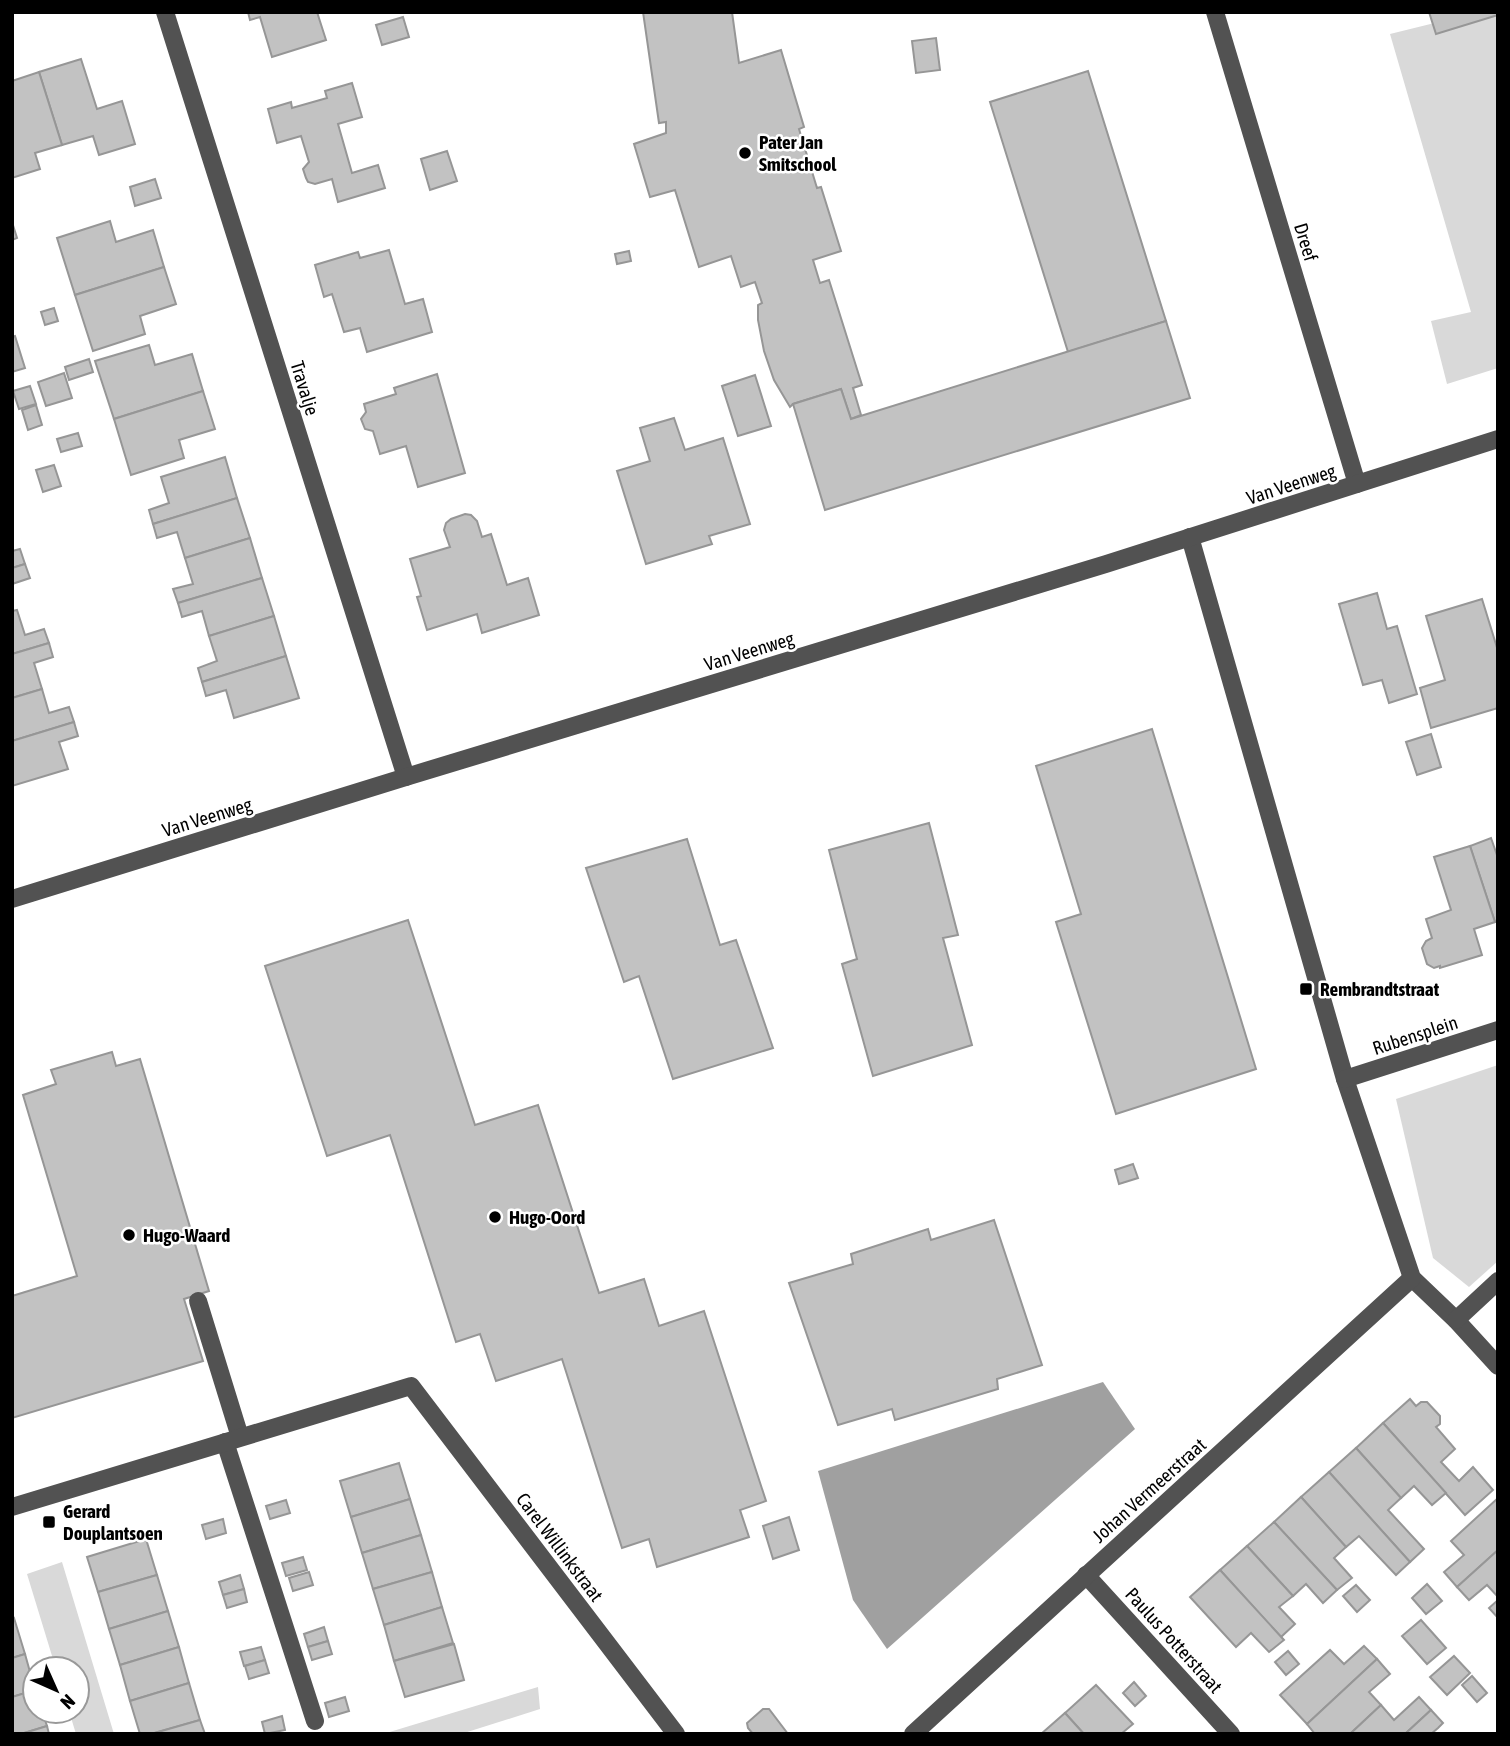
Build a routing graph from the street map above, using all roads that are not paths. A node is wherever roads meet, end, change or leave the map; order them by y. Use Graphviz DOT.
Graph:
graph roads {
  1 [pos="165,12"];
  2 [pos="1215,12"];
  3 [pos="1498,439"];
  4 [pos="1357,484"];
  5 [pos="1190,537"];
  6 [pos="406,776"];
  7 [pos="12,899"];
  8 [pos="1498,1030"];
  9 [pos="1345,1079"];
  10 [pos="1412,1278"];
  11 [pos="1498,1280"];
  12 [pos="198,1301"];
  13 [pos="1456,1320"];
  14 [pos="1498,1366"];
  15 [pos="232,1440"];
  16 [pos="12,1507"];
  17 [pos="1086,1576"];
  18 [pos="315,1721"];
  19 [pos="676,1734"];
  20 [pos="913,1734"];
  21 [pos="1231,1734"];
  1 -- 6 [label="street, Travalje"];
  2 -- 4 [label="street, Dreef"];
  3 -- 4 [label="street, Van Veenweg"];
  4 -- 5 [label="street, Van Veenweg"];
  5 -- 6 [label="street, Van Veenweg"];
  5 -- 9 [label="street"];
  6 -- 7 [label="street, Van Veenweg"];
  8 -- 9 [label="street, Rubensplein"];
  9 -- 10 [label="street"];
  10 -- 13 [label="street"];
  10 -- 17 [label="street, Johan Vermeerstraat"];
  11 -- 13 [label="street"];
  12 -- 15 [label="street"];
  13 -- 14 [label="street"];
  15 -- 16 [label="street"];
  15 -- 18 [label="street"];
  15 -- 19 [label="street, Carel Willinkstraat"];
  17 -- 20 [label="street, Johan Vermeerstraat"];
  17 -- 21 [label="street, Paulus Potterstraat"];
}
